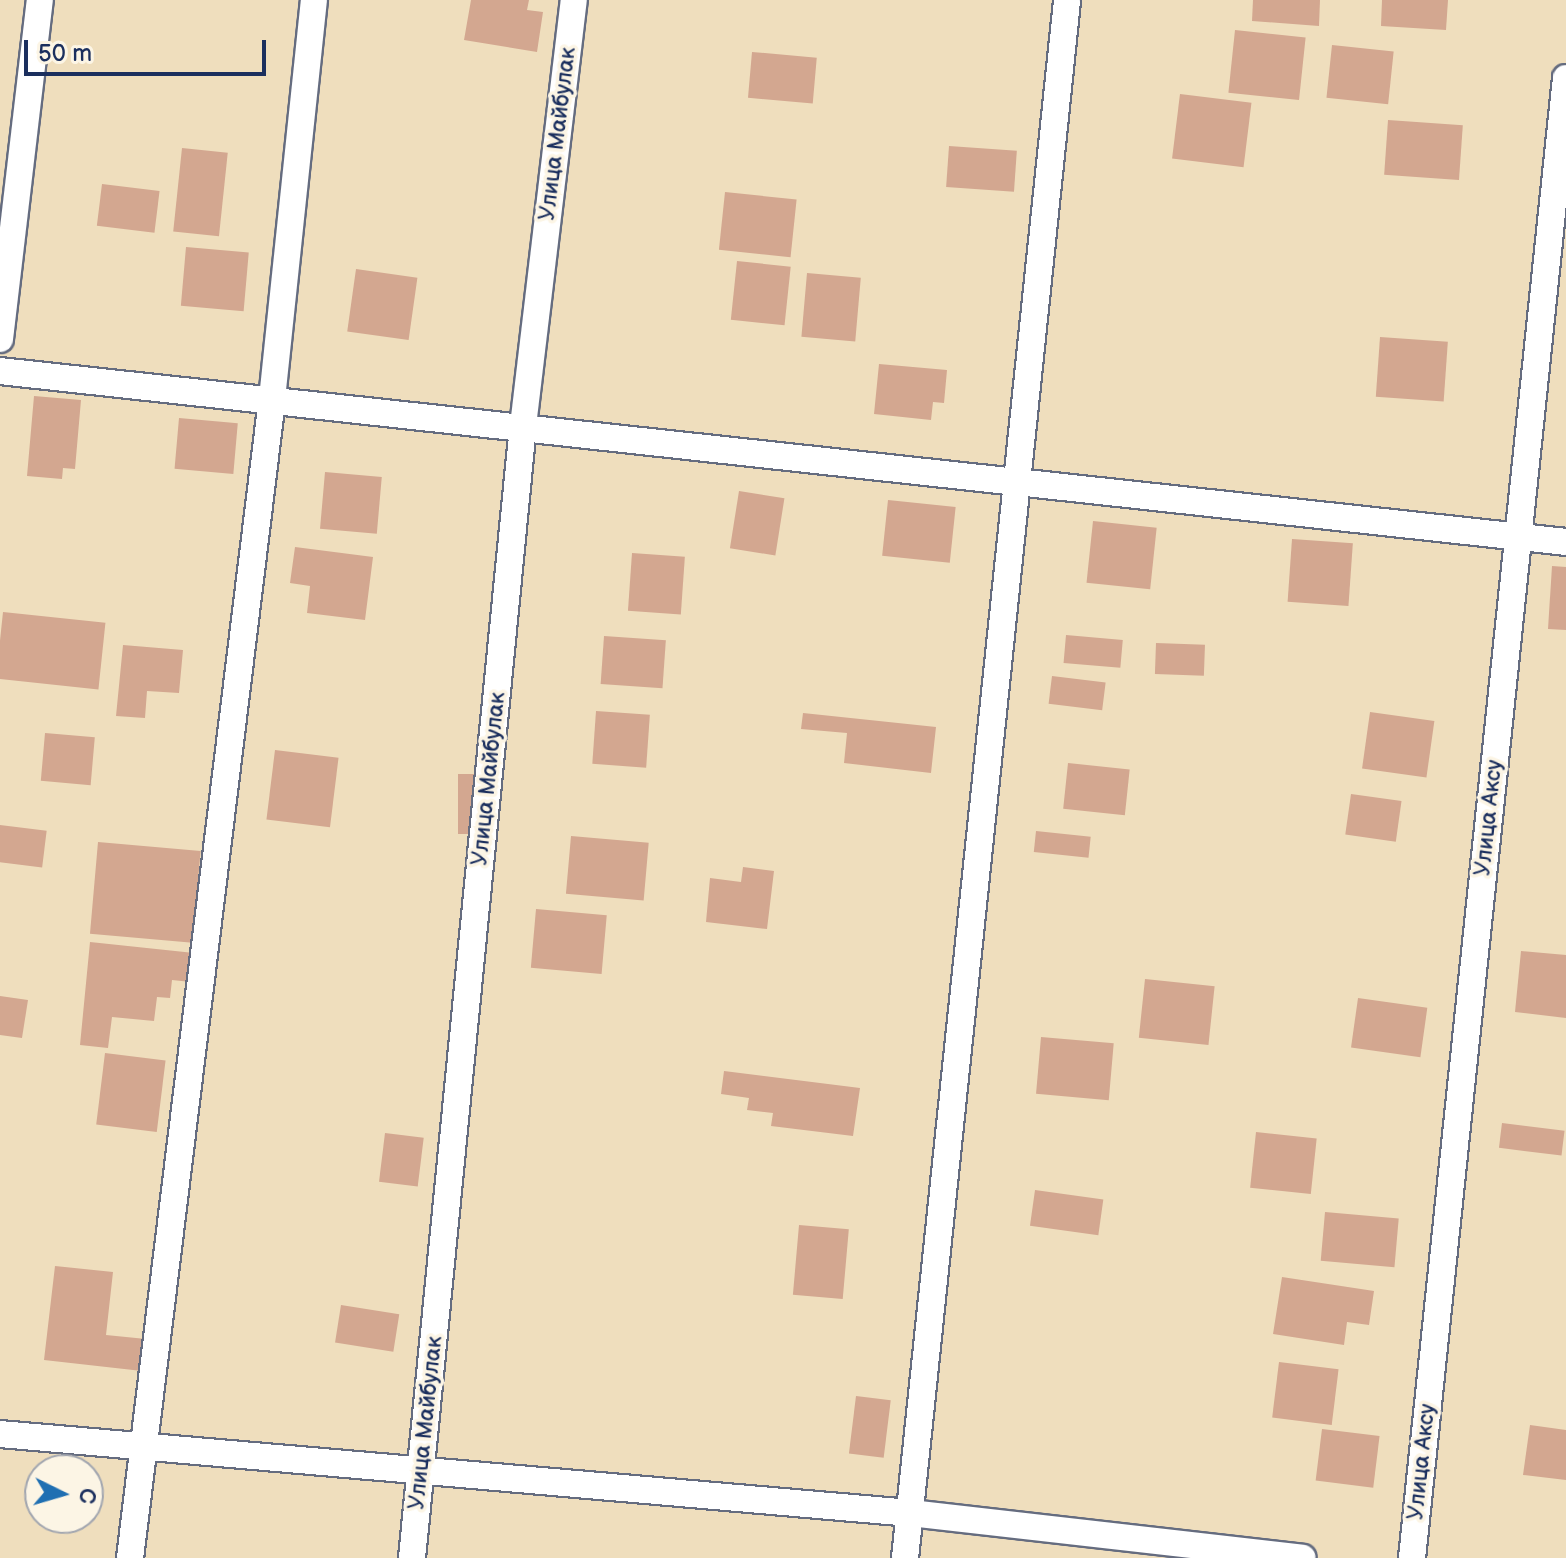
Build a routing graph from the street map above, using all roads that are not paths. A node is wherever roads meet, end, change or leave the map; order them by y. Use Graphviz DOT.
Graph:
graph roads {
  1 [pos="40,0"];
  2 [pos="314,0"];
  3 [pos="574,0"];
  4 [pos="1067,0"];
  5 [pos="1566,78"];
  6 [pos="0,339"];
  7 [pos="0,371"];
  8 [pos="272,399"];
  9 [pos="523,426"];
  10 [pos="1019,480"];
  11 [pos="1519,538"];
  12 [pos="1566,542"];
  13 [pos="0,1434"];
  14 [pos="141,1446"];
  15 [pos="421,1470"];
  16 [pos="910,1513"];
  17 [pos="130,1558"];
  18 [pos="412,1558"];
  19 [pos="905,1558"];
  20 [pos="1302,1558"];
  21 [pos="1412,1558"];
  1 -- 6 [label="street"];
  2 -- 8 [label="street"];
  3 -- 9 [label="street, Улица Майбулак"];
  4 -- 10 [label="street"];
  5 -- 11 [label="street, Улица Аксу"];
  7 -- 8 [label="street"];
  8 -- 9 [label="street"];
  8 -- 14 [label="street"];
  9 -- 10 [label="street"];
  9 -- 15 [label="street, Улица Майбулак"];
  10 -- 11 [label="street"];
  10 -- 16 [label="street"];
  11 -- 12 [label="street"];
  11 -- 21 [label="street, Улица Аксу"];
  13 -- 14 [label="street"];
  14 -- 15 [label="street"];
  14 -- 17 [label="street"];
  15 -- 16 [label="street"];
  15 -- 18 [label="street, Улица Майбулак"];
  16 -- 19 [label="street"];
  16 -- 20 [label="street"];
}
